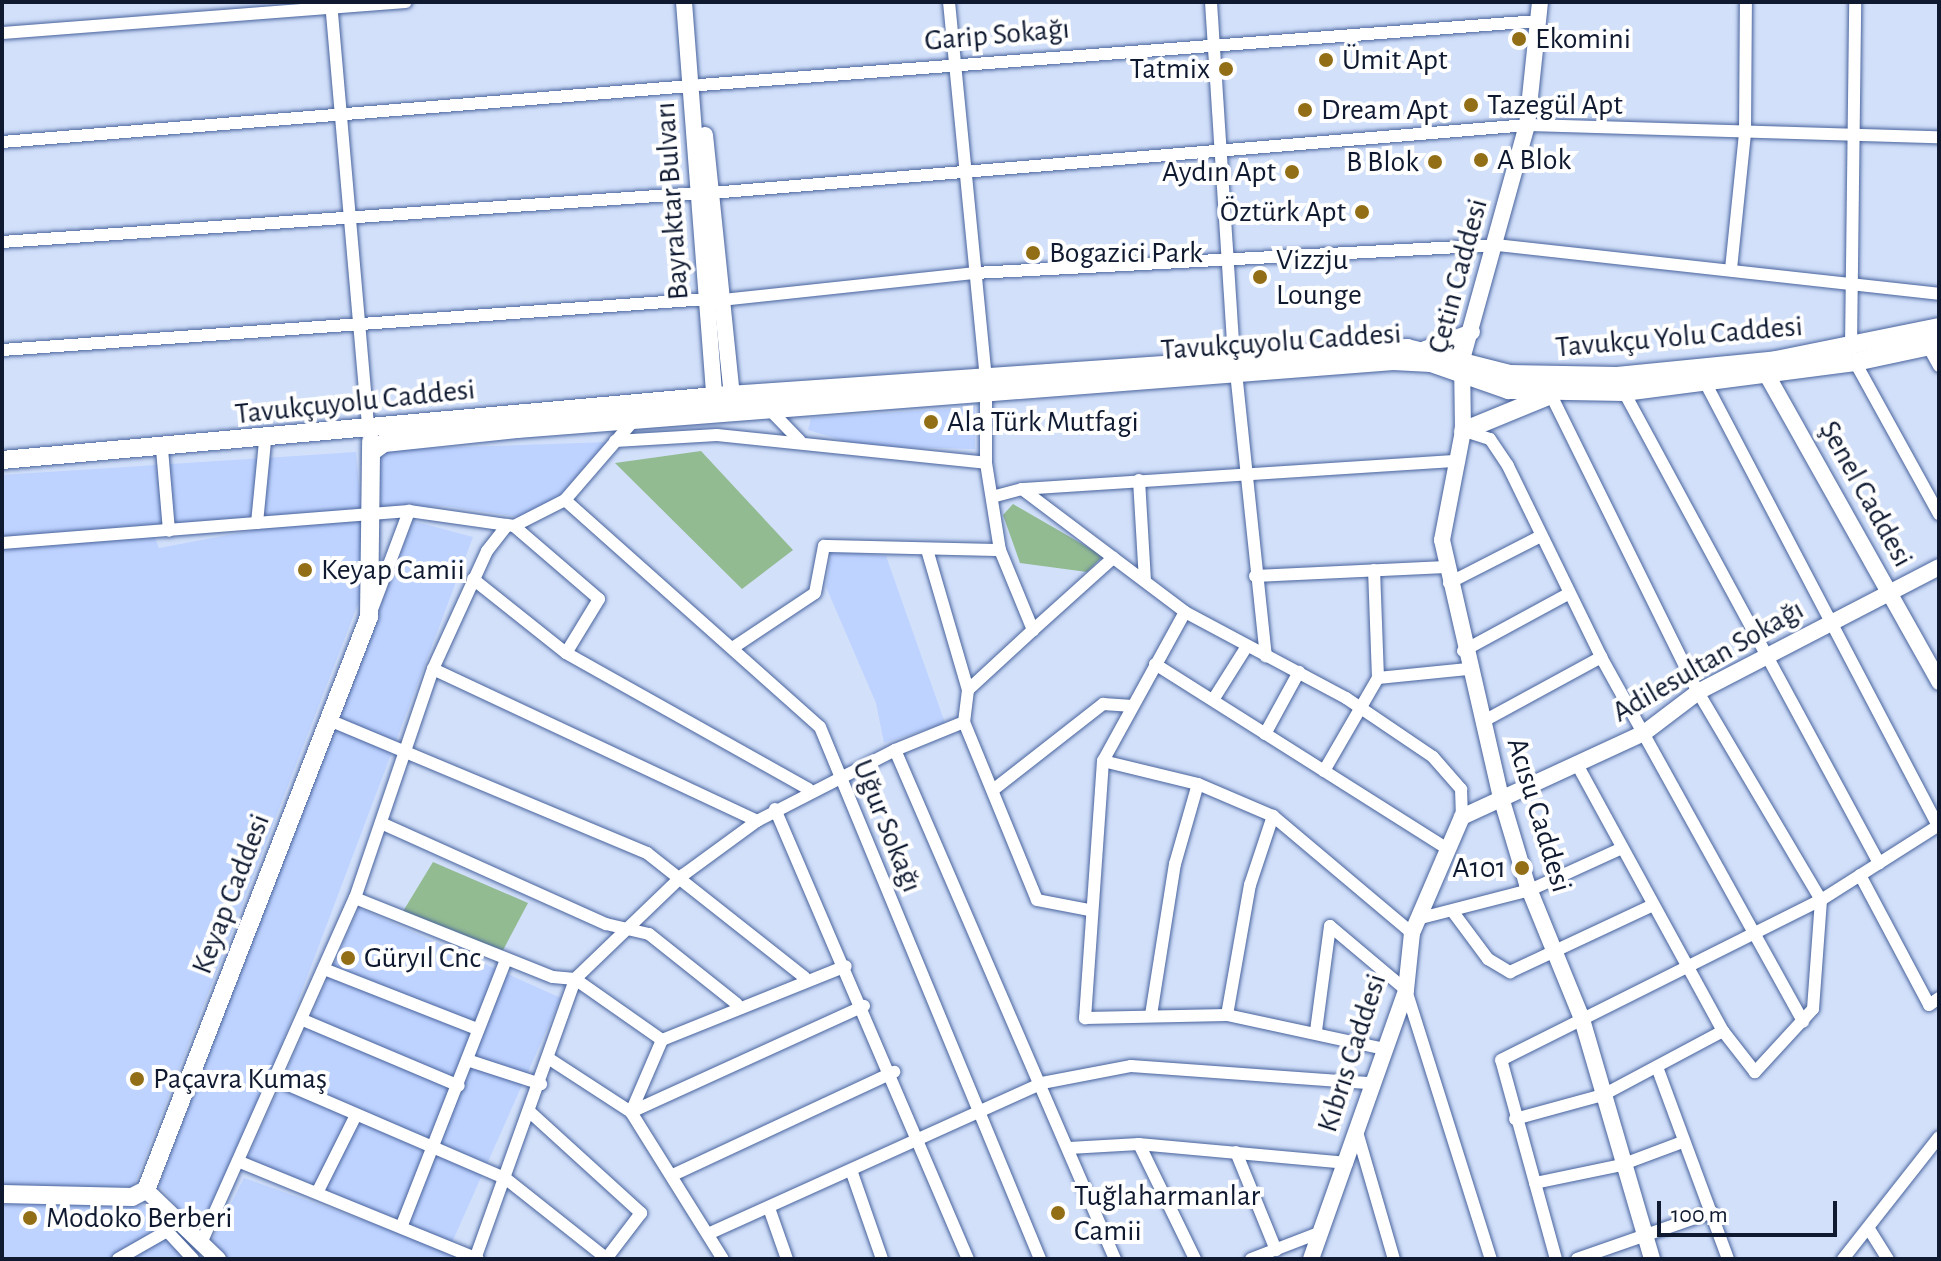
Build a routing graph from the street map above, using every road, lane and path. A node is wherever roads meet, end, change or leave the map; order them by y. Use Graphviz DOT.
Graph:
graph roads {
  1 [pos="406,2"];
  2 [pos="684,2"];
  3 [pos="693,2"];
  4 [pos="949,2"];
  5 [pos="1211,2"];
  6 [pos="1540,2"];
  7 [pos="1746,2"];
  8 [pos="1855,2"];
  9 [pos="332,5"];
  10 [pos="1538,21"];
  11 [pos="2,33"];
  12 [pos="1216,43"];
  13 [pos="955,65"];
  14 [pos="696,86"];
  15 [pos="340,115"];
  16 [pos="1527,125"];
  17 [pos="1855,132"];
  18 [pos="1745,133"];
  19 [pos="1939,137"];
  20 [pos="2,142"];
  21 [pos="1222,151"];
  22 [pos="963,172"];
  23 [pos="705,193"];
  24 [pos="351,215"];
  25 [pos="2,242"];
  26 [pos="1497,245"];
  27 [pos="1229,256"];
  28 [pos="1731,269"];
  29 [pos="975,273"];
  30 [pos="1852,287"];
  31 [pos="1939,294"];
  32 [pos="714,300"];
  33 [pos="358,320"];
  34 [pos="1939,327"];
  35 [pos="1472,332"];
  36 [pos="1934,345"];
  37 [pos="1425,349"];
  38 [pos="2,350"];
  39 [pos="1853,355"];
  40 [pos="1235,365"];
  41 [pos="1939,366"];
  42 [pos="1462,368"];
  43 [pos="1767,375"];
  44 [pos="1706,384"];
  45 [pos="986,385"];
  46 [pos="1624,392"];
  47 [pos="1551,395"];
  48 [pos="724,405"];
  49 [pos="770,410"];
  50 [pos="635,419"];
  51 [pos="368,427"];
  52 [pos="1463,431"];
  53 [pos="615,441"];
  54 [pos="800,441"];
  55 [pos="265,442"];
  56 [pos="162,449"];
  57 [pos="373,451"];
  58 [pos="2,460"];
  59 [pos="1459,461"];
  60 [pos="986,463"];
  61 [pos="1245,476"];
  62 [pos="1139,480"];
  63 [pos="1022,489"];
  64 [pos="992,497"];
  65 [pos="565,500"];
  66 [pos="409,511"];
  67 [pos="372,514"];
  68 [pos="1939,514"];
  69 [pos="257,523"];
  70 [pos="510,527"];
  71 [pos="169,531"];
  72 [pos="1541,536"];
  73 [pos="2,543"];
  74 [pos="1000,550"];
  75 [pos="928,553"];
  76 [pos="1113,558"];
  77 [pos="1939,567"];
  78 [pos="1374,570"];
  79 [pos="1448,575"];
  80 [pos="1255,576"];
  81 [pos="473,579"];
  82 [pos="1145,580"];
  83 [pos="1889,591"];
  84 [pos="1568,594"];
  85 [pos="1185,612"];
  86 [pos="369,617"];
  87 [pos="1830,623"];
  88 [pos="1033,630"];
  89 [pos="1247,646"];
  90 [pos="734,647"];
  91 [pos="1463,651"];
  92 [pos="566,653"];
  93 [pos="1766,654"];
  94 [pos="1266,656"];
  95 [pos="1601,657"];
  96 [pos="1155,664"];
  97 [pos="433,669"];
  98 [pos="1468,669"];
  99 [pos="1299,672"];
  100 [pos="1378,678"];
  101 [pos="1939,682"];
  102 [pos="968,690"];
  103 [pos="1698,692"];
  104 [pos="1213,700"];
  105 [pos="1129,706"];
  106 [pos="1360,709"];
  107 [pos="329,720"];
  108 [pos="964,722"];
  109 [pos="1482,722"];
  110 [pos="1644,733"];
  111 [pos="1265,734"];
  112 [pos="401,749"];
  113 [pos="895,750"];
  114 [pos="1103,761"];
  115 [pos="1576,763"];
  116 [pos="1324,771"];
  117 [pos="836,775"];
  118 [pos="1198,784"];
  119 [pos="808,789"];
  120 [pos="993,790"];
  121 [pos="1500,794"];
  122 [pos="775,809"];
  123 [pos="1273,816"];
  124 [pos="1462,817"];
  125 [pos="757,821"];
  126 [pos="381,823"];
  127 [pos="1939,826"];
  128 [pos="1444,847"];
  129 [pos="1622,848"];
  130 [pos="1879,863"];
  131 [pos="683,875"];
  132 [pos="1860,875"];
  133 [pos="1530,890"];
  134 [pos="355,898"];
  135 [pos="1821,900"];
  136 [pos="1653,905"];
  137 [pos="1089,910"];
  138 [pos="1453,912"];
  139 [pos="1414,926"];
  140 [pos="632,931"];
  141 [pos="1753,933"];
  142 [pos="1558,955"];
  143 [pos="506,960"];
  144 [pos="1687,964"];
  145 [pos="846,966"];
  146 [pos="324,969"];
  147 [pos="805,978"];
  148 [pos="575,979"];
  149 [pos="1406,990"];
  150 [pos="1939,998"];
  151 [pos="737,1004"];
  152 [pos="864,1006"];
  153 [pos="1151,1015"];
  154 [pos="1227,1015"];
  155 [pos="1581,1016"];
  156 [pos="303,1020"];
  157 [pos="1803,1022"];
  158 [pos="477,1029"];
  159 [pos="1316,1031"];
  160 [pos="1723,1031"];
  161 [pos="662,1040"];
  162 [pos="1380,1048"];
  163 [pos="548,1058"];
  164 [pos="467,1060"];
  165 [pos="1657,1067"];
  166 [pos="894,1072"];
  167 [pos="277,1080"];
  168 [pos="1042,1083"];
  169 [pos="1367,1083"];
  170 [pos="541,1084"];
  171 [pos="459,1086"];
  172 [pos="1603,1095"];
  173 [pos="631,1112"];
  174 [pos="975,1112"];
  175 [pos="531,1113"];
  176 [pos="356,1115"];
  177 [pos="1515,1119"];
  178 [pos="1356,1131"];
  179 [pos="920,1140"];
  180 [pos="1683,1142"];
  181 [pos="1139,1144"];
  182 [pos="1937,1146"];
  183 [pos="435,1148"];
  184 [pos="1069,1148"];
  185 [pos="1236,1152"];
  186 [pos="240,1162"];
  187 [pos="1347,1163"];
  188 [pos="1621,1165"];
  189 [pos="851,1170"];
  190 [pos="675,1174"];
  191 [pos="505,1178"];
  192 [pos="1535,1183"];
  193 [pos="319,1189"];
  194 [pos="146,1190"];
  195 [pos="2,1194"];
  196 [pos="769,1208"];
  197 [pos="1712,1212"];
  198 [pos="402,1225"];
  199 [pos="1869,1229"];
  200 [pos="1321,1232"];
  201 [pos="708,1234"];
  202 [pos="1645,1238"];
  203 [pos="202,1241"];
  204 [pos="1276,1250"];
  205 [pos="476,1258"];
  206 [pos="118,1259"];
  207 [pos="193,1259"];
  208 [pos="218,1259"];
  209 [pos="606,1259"];
  210 [pos="723,1259"];
  211 [pos="787,1259"];
  212 [pos="882,1259"];
  213 [pos="968,1259"];
  214 [pos="1040,1259"];
  215 [pos="1115,1259"];
  216 [pos="1195,1259"];
  217 [pos="1251,1259"];
  218 [pos="1311,1259"];
  219 [pos="1394,1259"];
  220 [pos="1491,1259"];
  221 [pos="1556,1259"];
  222 [pos="1577,1259"];
  223 [pos="1652,1259"];
  224 [pos="1728,1259"];
  225 [pos="1843,1259"];
  226 [pos="1888,1259"];
  1 -- 9 [label="street"];
  2 -- 14 [label="street, Bayraktar Bulvarı"];
  3 -- 14 [label="street, Bayraktar Bulvarı"];
  4 -- 13 [label="street"];
  5 -- 12 [label="street"];
  6 -- 10 [label="street, Çetin Caddesi"];
  7 -- 18 [label="street"];
  8 -- 17 [label="street"];
  9 -- 11 [label="street"];
  9 -- 15 [label="street"];
  10 -- 12 [label="street, Garip Sokağı"];
  10 -- 16 [label="street, Çetin Caddesi"];
  12 -- 13 [label="street, Garip Sokağı"];
  12 -- 21 [label="street"];
  13 -- 14 [label="street, Garip Sokağı"];
  13 -- 22 [label="street"];
  14 -- 15 [label="street, Garip Sokağı"];
  14 -- 23 [label="street, Bayraktar Bulvarı"];
  15 -- 20 [label="street, Garip Sokağı"];
  15 -- 24 [label="street"];
  16 -- 18 [label="street"];
  16 -- 21 [label="street"];
  16 -- 26 [label="street, Çetin Caddesi"];
  17 -- 18 [label="street"];
  17 -- 19 [label="street"];
  17 -- 30 [label="street"];
  18 -- 28 [label="street"];
  21 -- 22 [label="street"];
  21 -- 27 [label="street"];
  22 -- 23 [label="street"];
  22 -- 29 [label="street"];
  23 -- 24 [label="street"];
  23 -- 32 [label="street, Bayraktar Bulvarı"];
  24 -- 25 [label="street"];
  24 -- 33 [label="street"];
  26 -- 27 [label="street"];
  26 -- 28 [label="street"];
  26 -- 35 [label="street, Çetin Caddesi"];
  27 -- 29 [label="street"];
  27 -- 40 [label="street"];
  28 -- 30 [label="street"];
  29 -- 32 [label="street"];
  29 -- 45 [label="street"];
  30 -- 31 [label="street"];
  30 -- 39 [label="street"];
  32 -- 33 [label="street"];
  32 -- 48 [label="street, Bayraktar Bulvarı"];
  33 -- 38 [label="street"];
  33 -- 51 [label="street"];
  34 -- 39 [label="main road, Tavukçu Yolu Caddesi"];
  35 -- 37 [label="street"];
  35 -- 42 [label="street, Çetin Caddesi"];
  36 -- 39 [label="main road, Tavukçuyolu Caddesi"];
  36 -- 41 [label="street"];
  37 -- 40 [label="main road, Tavukçu Yolu Caddesi"];
  37 -- 42 [label="main road, Tavukçu Yolu Caddesi"];
  39 -- 42 [label="main road, Tavukçu Yolu Caddesi"];
  39 -- 43 [label="main road, Tavukçuyolu Caddesi"];
  39 -- 68 [label="street"];
  40 -- 42 [label="main road, Tavukçuyolu Caddesi"];
  40 -- 45 [label="main road, Tavukçuyolu Caddesi"];
  40 -- 61 [label="street"];
  42 -- 47 [label="main road, Tavukçuyolu Caddesi"];
  42 -- 52 [label="street, Acısu Caddesi"];
  43 -- 44 [label="main road, Tavukçuyolu Caddesi"];
  43 -- 83 [label="street, Şenel Caddesi"];
  44 -- 46 [label="main road, Tavukçuyolu Caddesi"];
  44 -- 87 [label="street"];
  45 -- 48 [label="main road, Tavukçuyolu Caddesi"];
  45 -- 49 [label="main road, Tavukçuyolu Caddesi"];
  45 -- 60 [label="street"];
  46 -- 47 [label="main road, Tavukçuyolu Caddesi"];
  46 -- 93 [label="street"];
  47 -- 52 [label="main road"];
  47 -- 103 [label="street"];
  48 -- 49 [label="main road, Tavukçuyolu Caddesi"];
  48 -- 50 [label="main road, Tavukçuyolu Caddesi"];
  48 -- 51 [label="main road, Tavukçuyolu Caddesi"];
  49 -- 54 [label="street"];
  50 -- 53 [label="street"];
  50 -- 57 [label="main road, Tavukçuyolu Caddesi"];
  51 -- 55 [label="main road, Tavukçuyolu Caddesi"];
  51 -- 57 [label="main road, Keyap Caddesi"];
  52 -- 59 [label="street, Acısu Caddesi"];
  52 -- 72 [label="street"];
  53 -- 54 [label="street"];
  53 -- 65 [label="street"];
  54 -- 60 [label="street"];
  55 -- 56 [label="main road, Tavukçuyolu Caddesi"];
  55 -- 69 [label="street"];
  56 -- 58 [label="main road, Tavukçuyolu Caddesi"];
  56 -- 71 [label="street"];
  57 -- 67 [label="main road, Keyap Caddesi"];
  59 -- 61 [label="street"];
  59 -- 79 [label="street, Acısu Caddesi"];
  60 -- 64 [label="street"];
  61 -- 62 [label="street"];
  61 -- 80 [label="street"];
  62 -- 63 [label="street"];
  62 -- 82 [label="street"];
  63 -- 64 [label="street"];
  63 -- 76 [label="street"];
  64 -- 74 [label="street"];
  65 -- 70 [label="street"];
  65 -- 90 [label="street, Uğur Sokağı"];
  66 -- 67 [label="street"];
  66 -- 70 [label="street"];
  66 -- 86 [label="street, Keyap Caddesi"];
  67 -- 69 [label="street"];
  67 -- 86 [label="main road, Keyap Caddesi"];
  69 -- 71 [label="street"];
  70 -- 81 [label="street"];
  70 -- 92 [label="street"];
  71 -- 73 [label="street"];
  72 -- 79 [label="street"];
  72 -- 84 [label="street"];
  74 -- 75 [label="street"];
  74 -- 88 [label="street"];
  75 -- 90 [label="street"];
  75 -- 102 [label="street"];
  76 -- 82 [label="street"];
  76 -- 88 [label="street"];
  77 -- 83 [label="street, Adilesultan Sokağı"];
  78 -- 79 [label="street"];
  78 -- 80 [label="street"];
  78 -- 100 [label="street"];
  79 -- 91 [label="street, Acısu Caddesi"];
  80 -- 94 [label="street"];
  81 -- 92 [label="street"];
  81 -- 97 [label="street"];
  82 -- 85 [label="street"];
  83 -- 87 [label="street, Adilesultan Sokağı"];
  83 -- 101 [label="street, Şenel Caddesi"];
  84 -- 91 [label="street"];
  84 -- 95 [label="street"];
  85 -- 89 [label="street"];
  85 -- 96 [label="street"];
  86 -- 107 [label="main road, Keyap Caddesi"];
  87 -- 93 [label="street, Adilesultan Sokağı"];
  87 -- 127 [label="street"];
  88 -- 102 [label="street"];
  89 -- 94 [label="street"];
  89 -- 104 [label="street"];
  90 -- 117 [label="street, Uğur Sokağı"];
  91 -- 98 [label="street, Acısu Caddesi"];
  92 -- 119 [label="street"];
  93 -- 103 [label="street, Adilesultan Sokağı"];
  93 -- 130 [label="street"];
  94 -- 99 [label="street"];
  95 -- 109 [label="street"];
  95 -- 110 [label="street"];
  96 -- 104 [label="street"];
  96 -- 105 [label="street"];
  97 -- 112 [label="street"];
  97 -- 125 [label="street"];
  98 -- 100 [label="street"];
  98 -- 109 [label="street, Acısu Caddesi"];
  99 -- 106 [label="street"];
  99 -- 111 [label="street"];
  100 -- 106 [label="street"];
  102 -- 108 [label="street"];
  103 -- 110 [label="street, Adilesultan Sokağı"];
  103 -- 135 [label="street"];
  104 -- 111 [label="street"];
  105 -- 114 [label="street"];
  105 -- 120 [label="street"];
  106 -- 116 [label="street"];
  106 -- 124 [label="street"];
  107 -- 112 [label="street"];
  107 -- 194 [label="main road, Keyap Caddesi"];
  108 -- 113 [label="street"];
  108 -- 120 [label="street"];
  109 -- 121 [label="street, Acısu Caddesi"];
  110 -- 115 [label="street, Adilesultan Sokağı"];
  110 -- 141 [label="street"];
  111 -- 116 [label="street"];
  112 -- 126 [label="street"];
  112 -- 131 [label="street"];
  113 -- 117 [label="street"];
  113 -- 168 [label="street"];
  114 -- 118 [label="street"];
  114 -- 137 [label="street"];
  115 -- 121 [label="street, Adilesultan Sokağı"];
  115 -- 129 [label="street"];
  116 -- 128 [label="street"];
  117 -- 119 [label="street"];
  117 -- 174 [label="street, Uğur Sokağı"];
  118 -- 123 [label="street"];
  118 -- 153 [label="street"];
  119 -- 122 [label="street"];
  120 -- 137 [label="street"];
  121 -- 124 [label="street, Kıbrıs Caddesi"];
  121 -- 133 [label="street, Acısu Caddesi"];
  122 -- 125 [label="street"];
  122 -- 145 [label="street"];
  123 -- 139 [label="street"];
  123 -- 154 [label="street"];
  124 -- 128 [label="street, Kıbrıs Caddesi"];
  125 -- 131 [label="street"];
  126 -- 134 [label="street"];
  126 -- 140 [label="street"];
  127 -- 130 [label="street"];
  128 -- 139 [label="street, Kıbrıs Caddesi"];
  129 -- 133 [label="street"];
  129 -- 136 [label="street"];
  130 -- 132 [label="street"];
  131 -- 140 [label="street"];
  131 -- 147 [label="street"];
  132 -- 135 [label="street"];
  132 -- 150 [label="street"];
  133 -- 138 [label="street"];
  133 -- 142 [label="street, Acısu Caddesi"];
  134 -- 143 [label="street"];
  134 -- 146 [label="street"];
  135 -- 141 [label="street"];
  135 -- 157 [label="street"];
  136 -- 142 [label="street"];
  136 -- 144 [label="street"];
  137 -- 153 [label="street"];
  138 -- 139 [label="street"];
  138 -- 142 [label="street"];
  139 -- 149 [label="street, Kıbrıs Caddesi"];
  140 -- 148 [label="street"];
  140 -- 151 [label="street"];
  141 -- 144 [label="street"];
  141 -- 157 [label="street"];
  142 -- 155 [label="street, Acısu Caddesi"];
  143 -- 148 [label="street"];
  143 -- 158 [label="street"];
  144 -- 155 [label="street"];
  144 -- 160 [label="street"];
  145 -- 147 [label="street"];
  145 -- 152 [label="street"];
  146 -- 156 [label="street"];
  146 -- 158 [label="street"];
  147 -- 151 [label="street"];
  148 -- 161 [label="street"];
  148 -- 163 [label="street"];
  149 -- 159 [label="street"];
  149 -- 162 [label="street, Kıbrıs Caddesi"];
  149 -- 220 [label="street"];
  151 -- 161 [label="street"];
  152 -- 166 [label="street"];
  152 -- 173 [label="street"];
  153 -- 154 [label="street"];
  154 -- 159 [label="street"];
  155 -- 172 [label="street, Acısu Caddesi"];
  155 -- 177 [label="street"];
  156 -- 167 [label="street"];
  156 -- 171 [label="street"];
  157 -- 160 [label="street"];
  158 -- 164 [label="street"];
  159 -- 162 [label="street"];
  160 -- 165 [label="street"];
  161 -- 173 [label="street"];
  162 -- 169 [label="street, Kıbrıs Caddesi"];
  163 -- 170 [label="street"];
  163 -- 173 [label="street"];
  164 -- 170 [label="street"];
  164 -- 171 [label="street"];
  165 -- 172 [label="street"];
  165 -- 180 [label="street"];
  166 -- 179 [label="street"];
  166 -- 190 [label="street"];
  167 -- 176 [label="street"];
  167 -- 186 [label="street"];
  168 -- 169 [label="street"];
  168 -- 174 [label="street"];
  168 -- 184 [label="street"];
  169 -- 178 [label="street, Kıbrıs Caddesi"];
  170 -- 175 [label="street"];
  171 -- 183 [label="street"];
  172 -- 177 [label="street"];
  172 -- 188 [label="street, Acısu Caddesi"];
  173 -- 190 [label="street"];
  174 -- 179 [label="street"];
  174 -- 214 [label="street, Uğur Sokağı"];
  175 -- 191 [label="street"];
  175 -- 209 [label="street"];
  176 -- 183 [label="street"];
  176 -- 193 [label="street"];
  177 -- 192 [label="street"];
  178 -- 187 [label="street, Kıbrıs Caddesi"];
  178 -- 219 [label="street"];
  179 -- 189 [label="street"];
  179 -- 213 [label="street"];
  180 -- 188 [label="street"];
  180 -- 197 [label="street"];
  181 -- 184 [label="street"];
  181 -- 185 [label="street"];
  181 -- 216 [label="street"];
  182 -- 199 [label="street"];
  183 -- 191 [label="street"];
  183 -- 198 [label="street"];
  184 -- 215 [label="street"];
  185 -- 187 [label="street"];
  185 -- 204 [label="street"];
  186 -- 193 [label="street"];
  186 -- 203 [label="street"];
  187 -- 200 [label="street, Kıbrıs Caddesi"];
  188 -- 192 [label="street"];
  188 -- 202 [label="street, Acısu Caddesi"];
  189 -- 196 [label="street"];
  189 -- 212 [label="street"];
  190 -- 201 [label="street"];
  191 -- 205 [label="street"];
  191 -- 209 [label="street"];
  192 -- 221 [label="street"];
  193 -- 198 [label="street"];
  194 -- 195 [label="main road"];
  194 -- 203 [label="street"];
  196 -- 201 [label="street"];
  196 -- 211 [label="street"];
  197 -- 202 [label="street"];
  197 -- 224 [label="street"];
  198 -- 205 [label="street"];
  199 -- 225 [label="street"];
  199 -- 226 [label="street"];
  200 -- 204 [label="street"];
  200 -- 218 [label="street, Kıbrıs Caddesi"];
  201 -- 210 [label="street"];
  202 -- 222 [label="street"];
  202 -- 223 [label="street, Acısu Caddesi"];
  203 -- 208 [label="street"];
  204 -- 217 [label="street"];
  206 -- 207 [label="street"];
}
